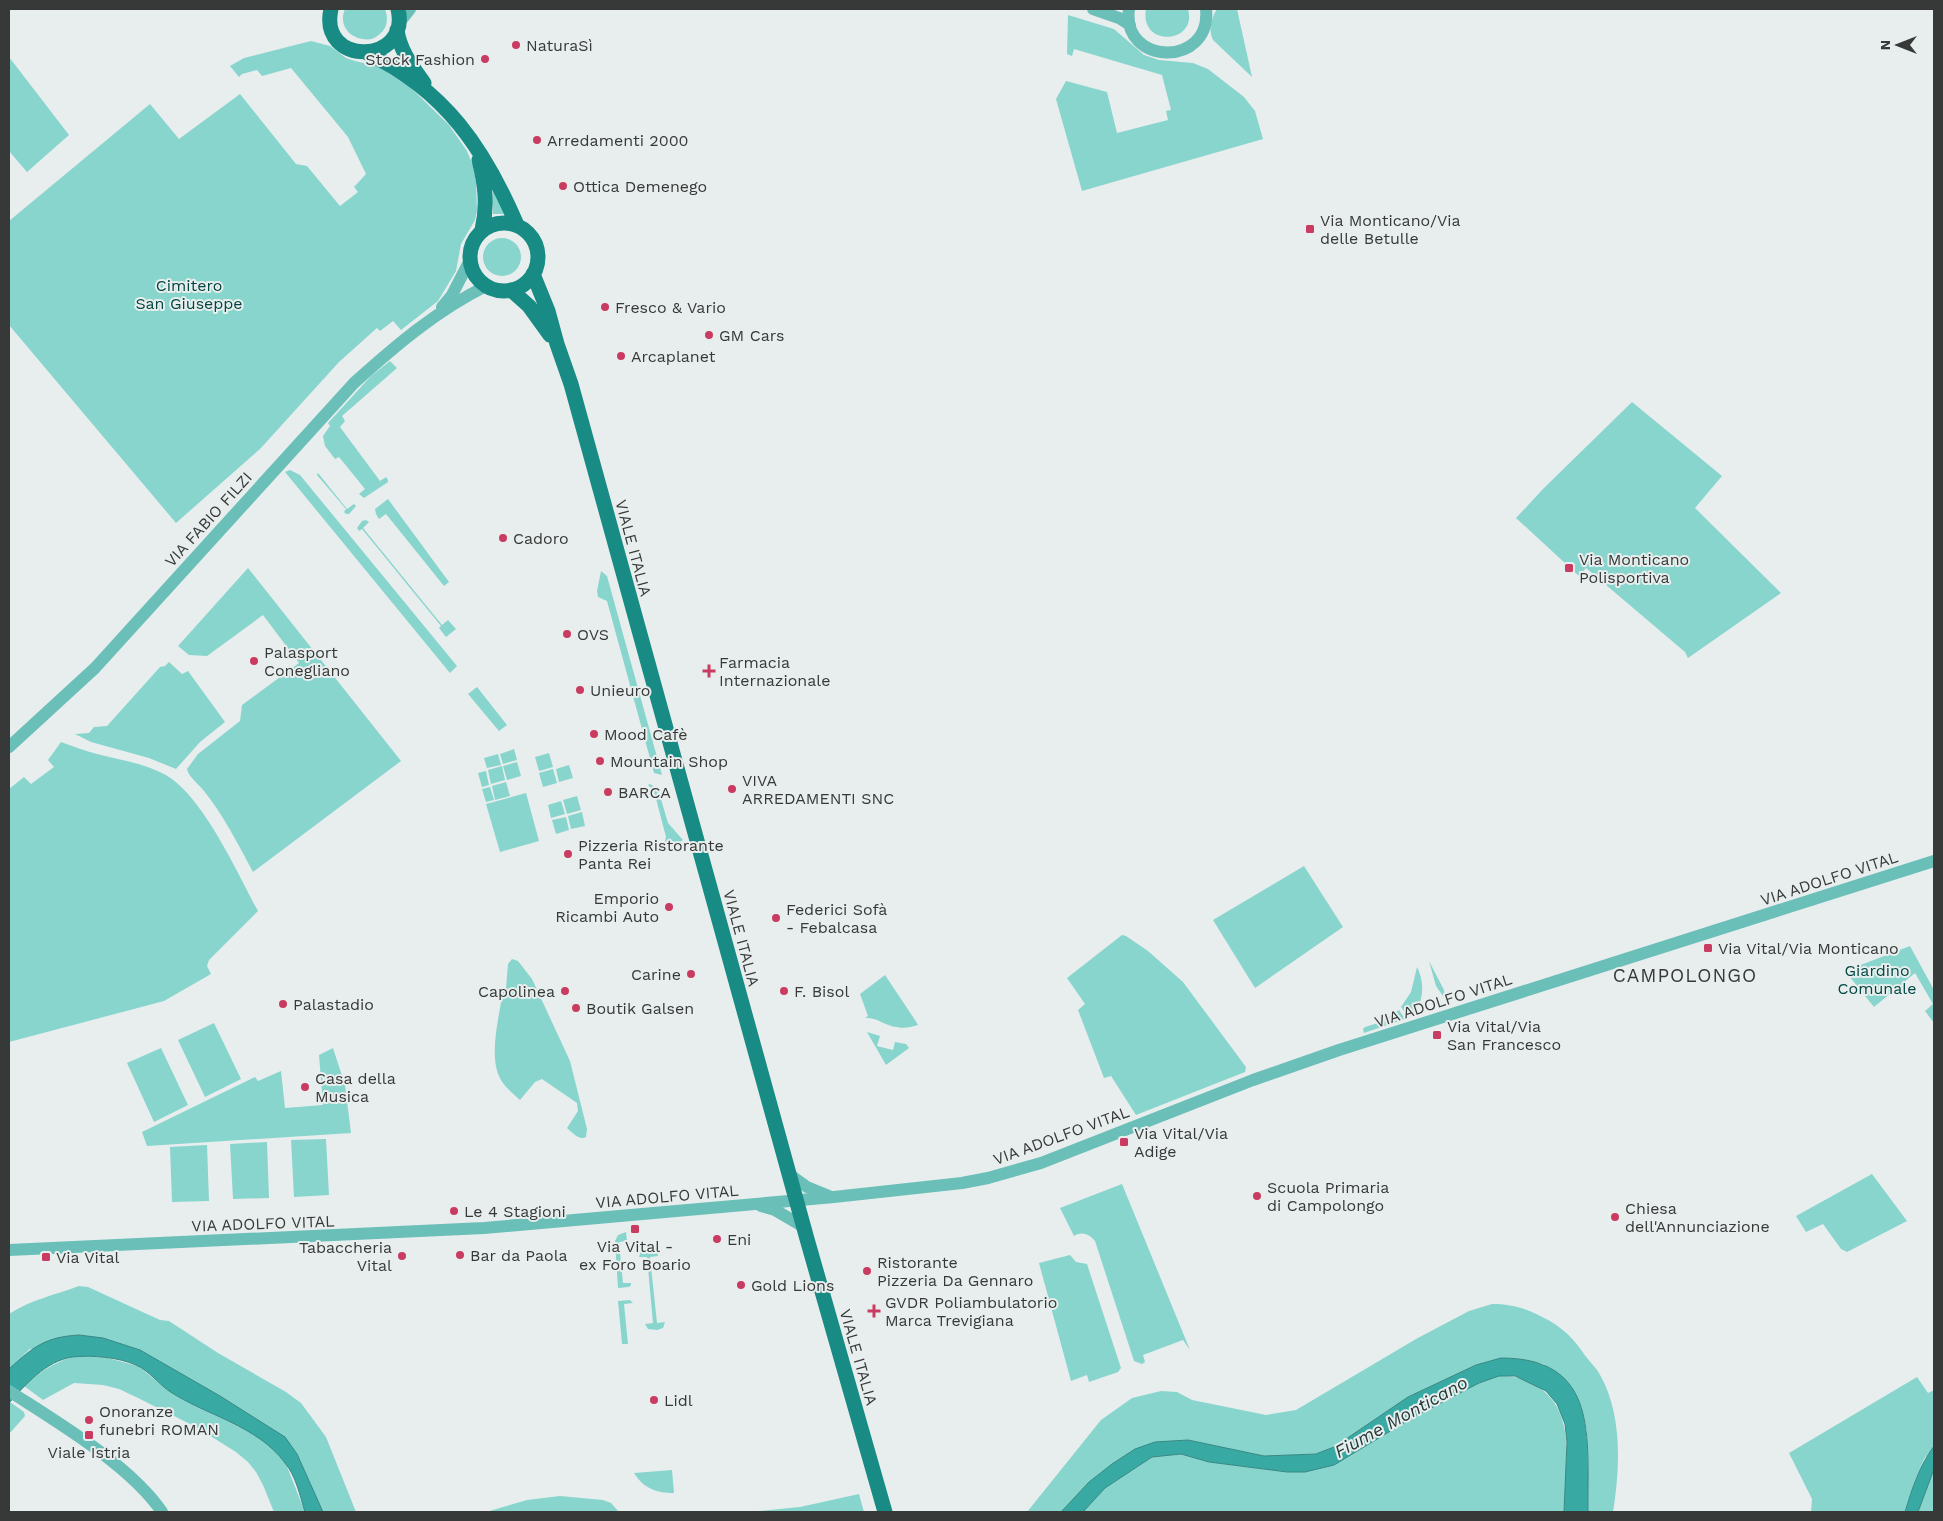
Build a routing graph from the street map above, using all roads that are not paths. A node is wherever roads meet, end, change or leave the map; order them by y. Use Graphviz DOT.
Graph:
graph roads {
  1 [pos="331,9"];
  2 [pos="410,9"];
  3 [pos="1093,9"];
  4 [pos="1129,9"];
  5 [pos="1207,10"];
  6 [pos="398,20"];
  7 [pos="1130,25"];
  8 [pos="367,53"];
  9 [pos="434,96"];
  10 [pos="476,146"];
  11 [pos="517,225"];
  12 [pos="482,230"];
  13 [pos="470,260"];
  14 [pos="533,274"];
  15 [pos="486,286"];
  16 [pos="511,290"];
  17 [pos="433,316"];
  18 [pos="557,344"];
  19 [pos="9,747"];
  20 [pos="1934,861"];
  21 [pos="789,1174"];
  22 [pos="834,1197"];
  23 [pos="797,1200"];
  24 [pos="754,1204"];
  25 [pos="804,1226"];
  26 [pos="9,1250"];
  27 [pos="9,1391"];
  28 [pos="162,1512"];
  29 [pos="885,1512"];
  1 -- 8 [label="main road"];
  2 -- 6 [label="street"];
  3 -- 7 [label="street"];
  4 -- 7 [label="street"];
  5 -- 7 [label="street"];
  6 -- 8 [label="main road"];
  6 -- 9 [label="main road"];
  8 -- 9 [label="main road"];
  9 -- 10 [label="main road"];
  10 -- 11 [label="main road"];
  10 -- 12 [label="main road"];
  11 -- 12 [label="main road"];
  11 -- 14 [label="main road"];
  12 -- 13 [label="main road"];
  13 -- 15 [label="main road"];
  13 -- 17 [label="street, VIA FABIO FILZI"];
  14 -- 16 [label="main road"];
  14 -- 18 [label="main road, VIALE ITALIA"];
  15 -- 16 [label="main road"];
  15 -- 17 [label="street, VIA FABIO FILZI"];
  16 -- 18 [label="main road, VIALE ITALIA"];
  17 -- 19 [label="street, VIA FABIO FILZI"];
  18 -- 21 [label="main road, VIALE ITALIA"];
  20 -- 22 [label="street, VIA ADOLFO VITAL"];
  21 -- 22 [label="street"];
  21 -- 23 [label="main road, VIALE ITALIA"];
  22 -- 23 [label="street, VIA ADOLFO VITAL"];
  23 -- 24 [label="street, VIA ADOLFO VITAL"];
  23 -- 25 [label="main road, VIALE ITALIA"];
  24 -- 25 [label="street"];
  24 -- 26 [label="street, VIA ADOLFO VITAL"];
  25 -- 29 [label="main road, VIALE ITALIA"];
  27 -- 28 [label="street"];
}
